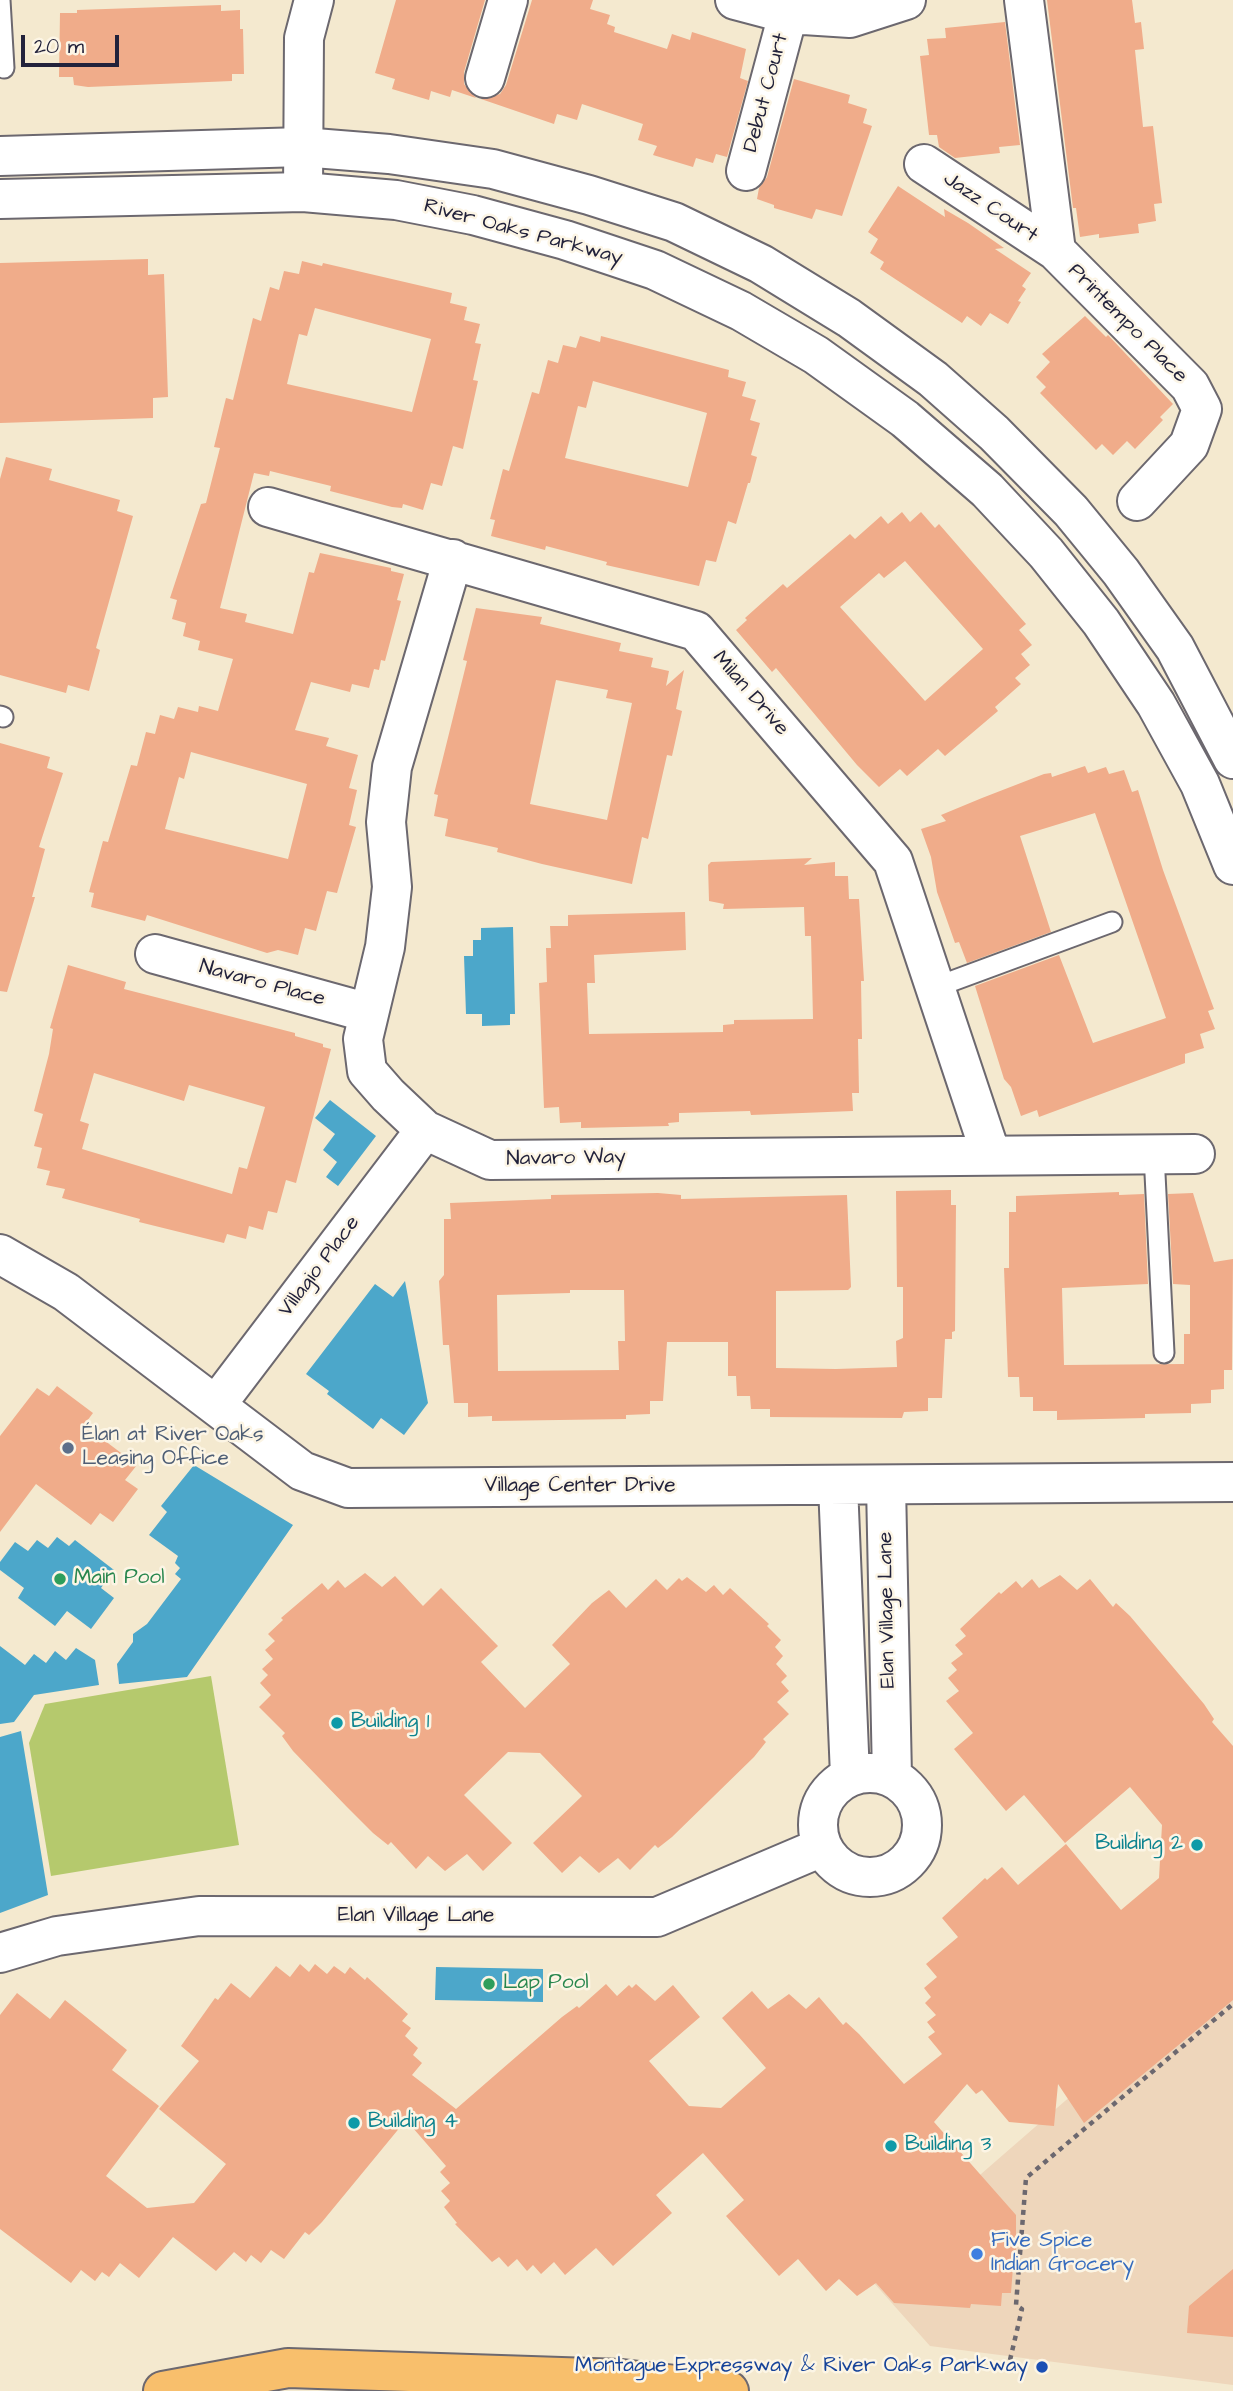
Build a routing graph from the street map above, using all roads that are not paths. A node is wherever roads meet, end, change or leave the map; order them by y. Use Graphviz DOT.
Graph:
graph roads {
  1 [pos="1,0"];
  2 [pos="314,0"];
  3 [pos="508,0"];
  4 [pos="735,0"];
  5 [pos="906,0"];
  6 [pos="1024,0"];
  7 [pos="849,9"];
  8 [pos="788,14"];
  9 [pos="4,68"];
  10 [pos="485,78"];
  11 [pos="302,147"];
  12 [pos="0,156"];
  13 [pos="924,164"];
  14 [pos="746,171"];
  15 [pos="303,192"];
  16 [pos="0,199"];
  17 [pos="1056,251"];
  18 [pos="1137,501"];
  19 [pos="268,507"];
  20 [pos="453,559"];
  21 [pos="1233,759"];
  22 [pos="1233,865"];
  23 [pos="1112,922"];
  24 [pos="155,954"];
  25 [pos="936,987"];
  26 [pos="369,1013"];
  27 [pos="425,1130"];
  28 [pos="1154,1154"];
  29 [pos="1195,1154"];
  30 [pos="991,1155"];
  31 [pos="0,1254"];
  32 [pos="1164,1353"];
  33 [pos="216,1405"];
  34 [pos="1233,1482"];
  35 [pos="838,1485"];
  36 [pos="886,1485"];
  37 [pos="845,1647"];
  38 [pos="889,1647"];
  39 [pos="850,1776"];
  40 [pos="892,1777"];
  41 [pos="822,1847"];
  42 [pos="0,1953"];
  43 [pos="163,2391"];
  44 [pos="729,2391"];
  1 -- 9 [label="lane"];
  2 -- 11 [label="street"];
  3 -- 10 [label="street"];
  4 -- 8 [label="street"];
  5 -- 7 [label="street"];
  6 -- 17 [label="street, Printempo Place"];
  7 -- 8 [label="street"];
  8 -- 14 [label="street, Debut Court"];
  11 -- 12 [label="street"];
  11 -- 15 [label="street"];
  11 -- 21 [label="street"];
  13 -- 17 [label="street, Jazz Court"];
  15 -- 16 [label="street, River Oaks Parkway"];
  15 -- 22 [label="street, River Oaks Parkway"];
  17 -- 18 [label="street, Printempo Place"];
  19 -- 20 [label="street, Milan Drive"];
  20 -- 25 [label="street, Milan Drive"];
  20 -- 26 [label="street, Navaro Way"];
  23 -- 25 [label="lane"];
  24 -- 26 [label="street, Navaro Place"];
  25 -- 30 [label="street, Milan Drive"];
  26 -- 27 [label="street, Navaro Way"];
  27 -- 30 [label="street, Navaro Way"];
  27 -- 33 [label="street, Villagio Place"];
  28 -- 29 [label="street, Navaro Way"];
  28 -- 30 [label="street, Navaro Way"];
  28 -- 32 [label="lane"];
  31 -- 33 [label="street, Village Center Drive"];
  33 -- 35 [label="street, Village Center Drive"];
  34 -- 36 [label="street, Village Center Drive"];
  35 -- 36 [label="street, Village Center Drive"];
  35 -- 37 [label="street, Elan Village Lane"];
  36 -- 38 [label="street, Elan Village Lane"];
  37 -- 38 [label="lane"];
  37 -- 39 [label="street, Elan Village Lane"];
  38 -- 40 [label="street, Elan Village Lane"];
  39 -- 40 [label="street"];
  39 -- 41 [label="street"];
  40 -- 41 [label="street"];
  41 -- 42 [label="street, Elan Village Lane"];
  43 -- 44 [label="highway"];
}
